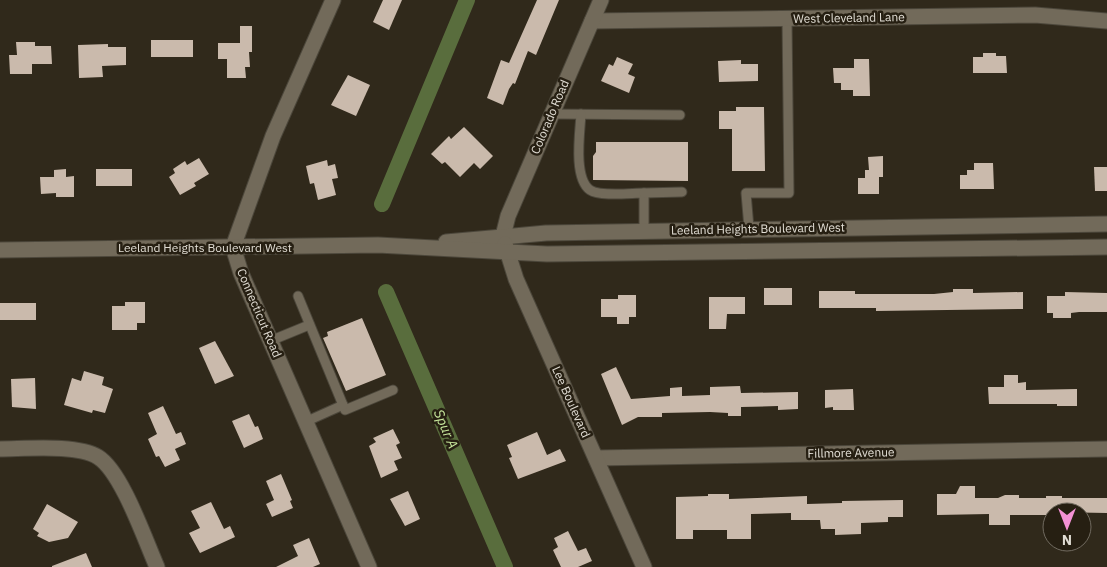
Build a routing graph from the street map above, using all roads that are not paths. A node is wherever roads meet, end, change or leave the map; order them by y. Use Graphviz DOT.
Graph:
graph roads {
  1 [pos="333,0"];
  2 [pos="601,0"];
  3 [pos="787,19"];
  4 [pos="592,21"];
  5 [pos="1107,21"];
  6 [pos="552,114"];
  7 [pos="581,114"];
  8 [pos="680,115"];
  9 [pos="682,192"];
  10 [pos="644,193"];
  11 [pos="1107,224"];
  12 [pos="749,228"];
  13 [pos="644,231"];
  14 [pos="503,236"];
  15 [pos="410,246"];
  16 [pos="233,247"];
  17 [pos="1107,247"];
  18 [pos="0,250"];
  19 [pos="507,253"];
  20 [pos="298,296"];
  21 [pos="310,325"];
  22 [pos="270,341"];
  23 [pos="393,390"];
  24 [pos="343,406"];
  25 [pos="305,422"];
  26 [pos="0,449"];
  27 [pos="1107,449"];
  28 [pos="596,458"];
  29 [pos="157,567"];
  30 [pos="369,567"];
  31 [pos="644,567"];
  1 -- 16 [label="main road"];
  2 -- 4 [label="main road, Colorado Road"];
  3 -- 4 [label="main road, West Cleveland Lane"];
  3 -- 5 [label="main road, West Cleveland Lane"];
  3 -- 12 [label="lane"];
  4 -- 6 [label="main road, Colorado Road"];
  6 -- 7 [label="lane"];
  6 -- 14 [label="main road, Colorado Road"];
  7 -- 8 [label="lane"];
  7 -- 10 [label="lane"];
  9 -- 10 [label="lane"];
  10 -- 13 [label="lane"];
  11 -- 12 [label="main road, Leeland Heights Boulevard West"];
  12 -- 13 [label="main road, Leeland Heights Boulevard West"];
  13 -- 14 [label="main road, Leeland Heights Boulevard West"];
  14 -- 15 [label="main road, Leeland Heights Boulevard West"];
  14 -- 19 [label="main road, Lee Boulevard"];
  15 -- 16 [label="main road, Leeland Heights Boulevard West"];
  15 -- 19 [label="main road, Leeland Heights Boulevard West"];
  16 -- 18 [label="main road, Leeland Heights Boulevard West"];
  16 -- 22 [label="main road, Connecticut Road"];
  17 -- 19 [label="main road, Leeland Heights Boulevard West"];
  19 -- 28 [label="main road, Lee Boulevard"];
  20 -- 21 [label="lane"];
  21 -- 22 [label="lane"];
  21 -- 24 [label="lane"];
  22 -- 25 [label="main road, Connecticut Road"];
  23 -- 24 [label="lane"];
  24 -- 25 [label="lane"];
  25 -- 30 [label="main road, Connecticut Road"];
  26 -- 29 [label="main road"];
  27 -- 28 [label="main road, Fillmore Avenue"];
  28 -- 31 [label="main road, Lee Boulevard"];
}
